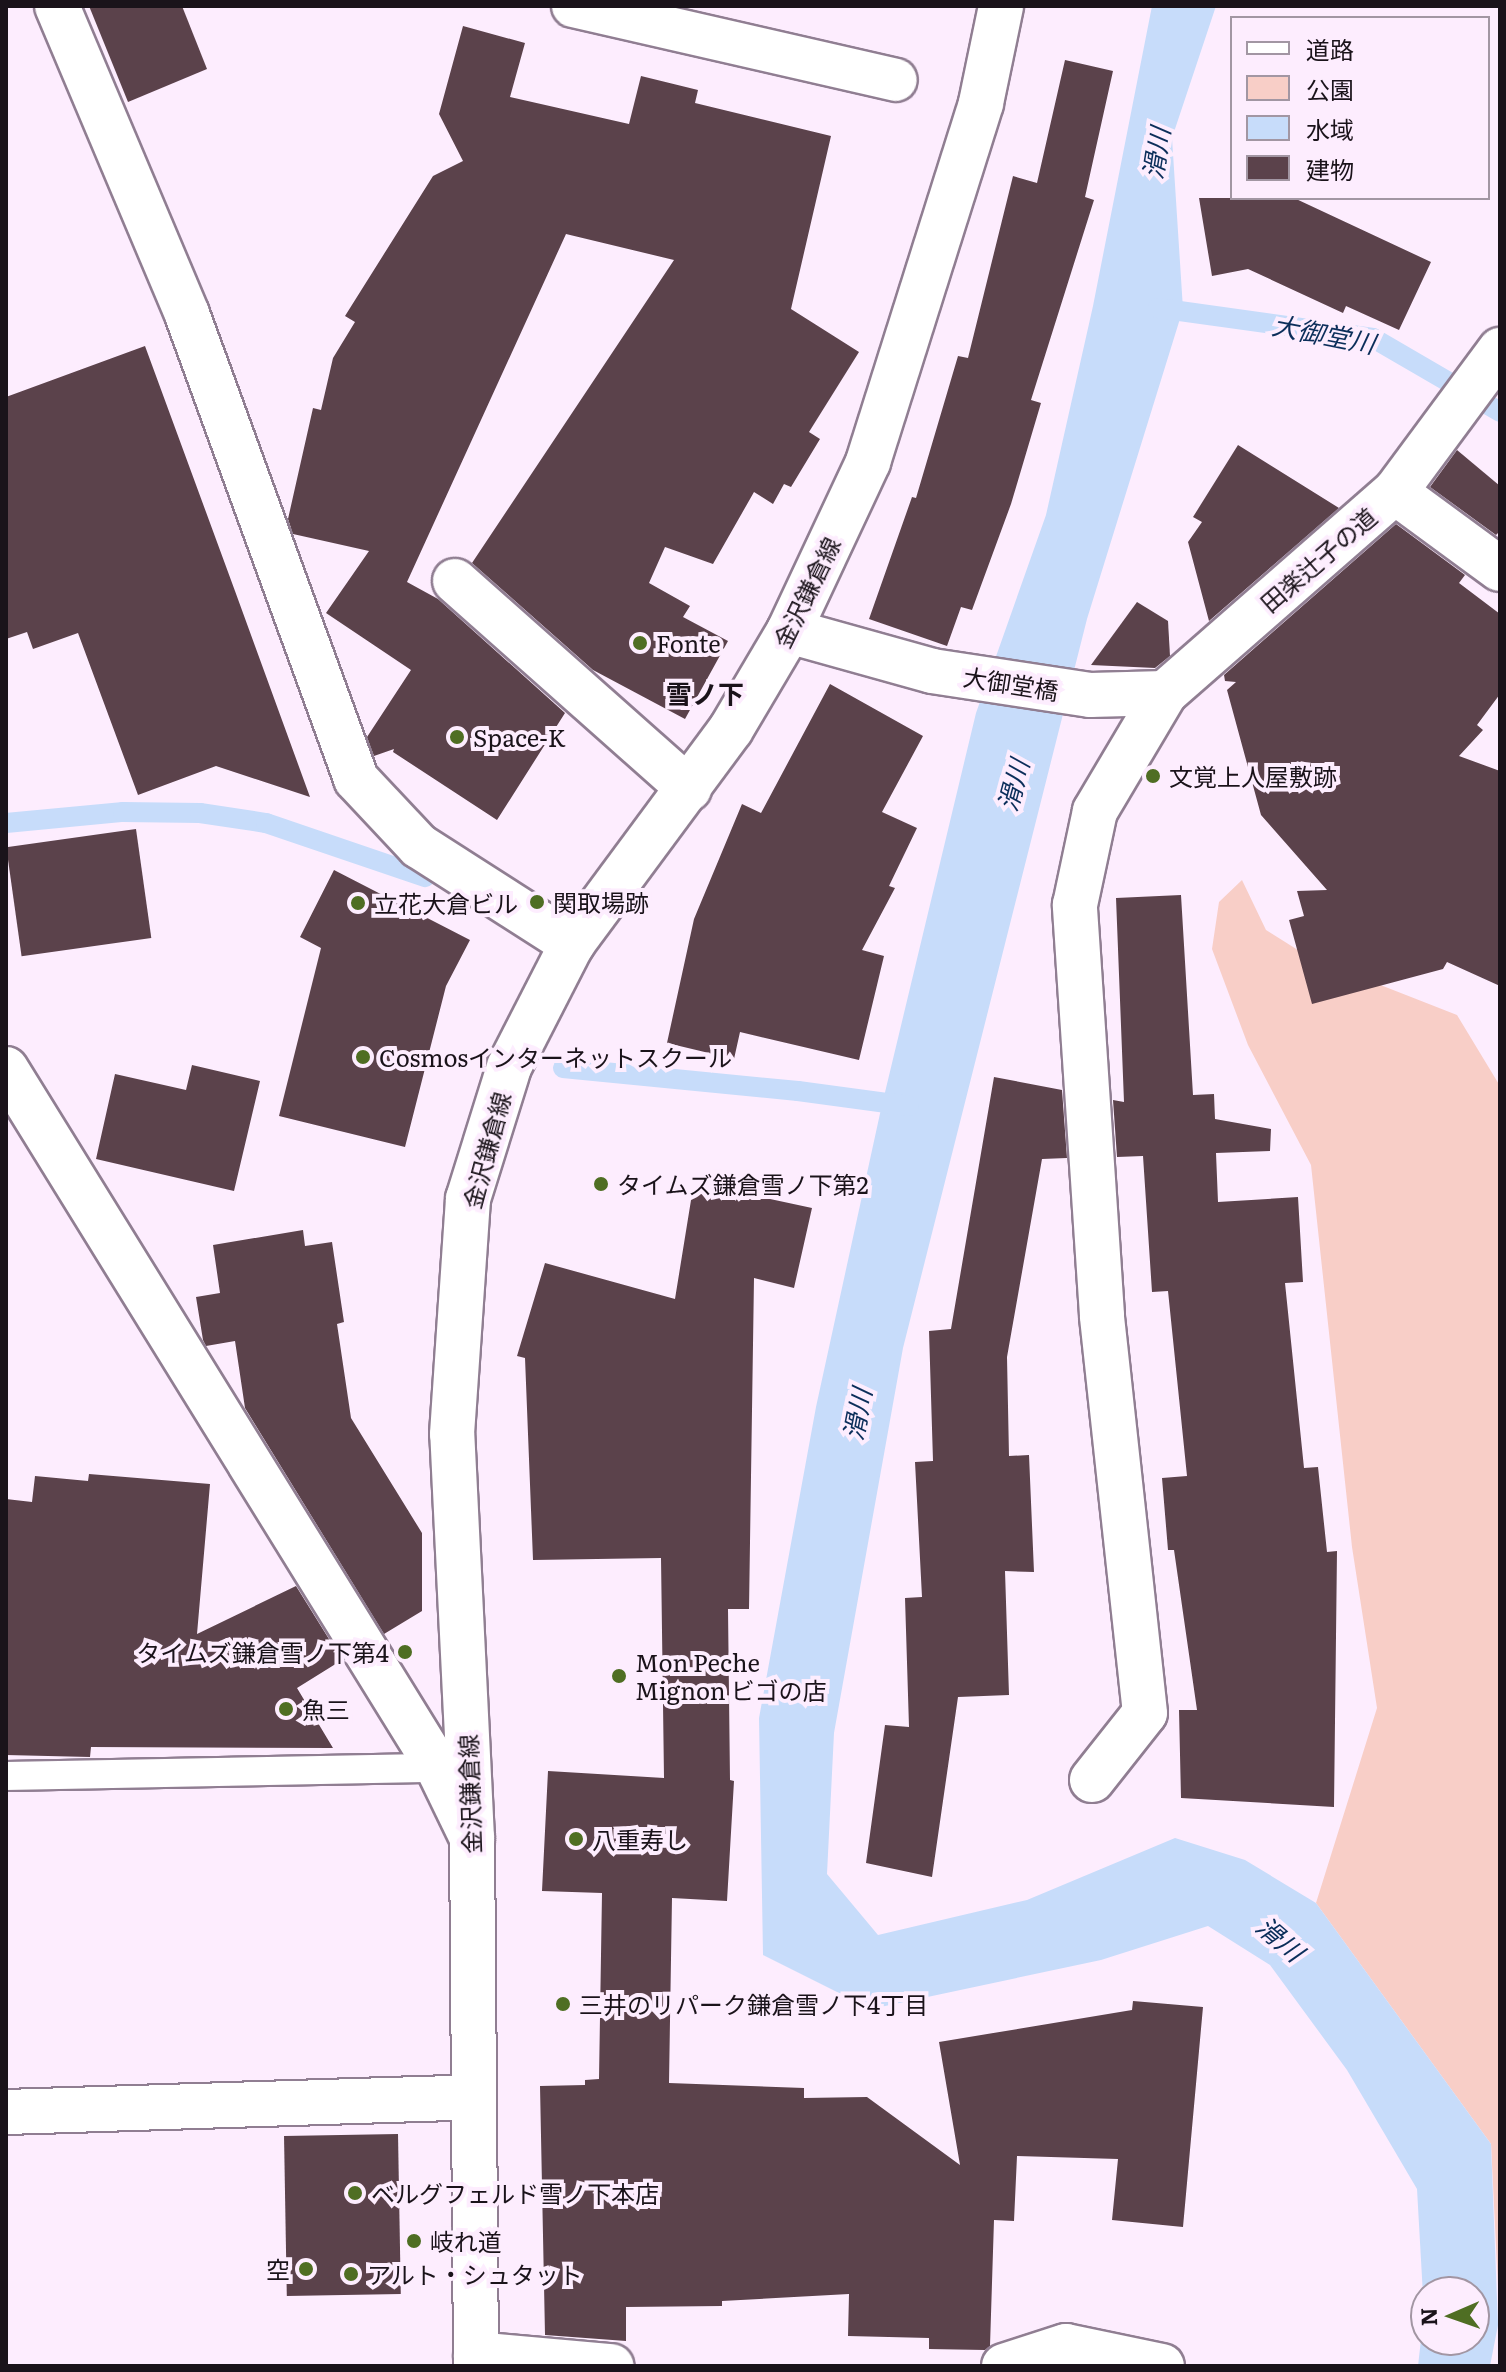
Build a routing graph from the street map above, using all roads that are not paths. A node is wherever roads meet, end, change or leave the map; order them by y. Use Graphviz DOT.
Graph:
graph roads {
  1 [pos="57,6"];
  2 [pos="573,6"];
  3 [pos="1001,6"];
  4 [pos="896,80"];
  5 [pos="1499,356"];
  6 [pos="1395,492"];
  7 [pos="1500,569"];
  8 [pos="455,581"];
  9 [pos="789,631"];
  10 [pos="1165,693"];
  11 [pos="689,789"];
  12 [pos="572,944"];
  13 [pos="6,1069"];
  14 [pos="438,1768"];
  15 [pos="6,1776"];
  16 [pos="1092,1780"];
  17 [pos="472,1838"];
  18 [pos="473,2097"];
  19 [pos="6,2112"];
  20 [pos="476,2360"];
  21 [pos="611,2366"];
  22 [pos="1004,2366"];
  23 [pos="1162,2366"];
  1 -- 12 [label="street"];
  2 -- 4 [label="street"];
  3 -- 9 [label="street, 金沢鎌倉線"];
  5 -- 6 [label="street, 田楽辻子の道"];
  6 -- 7 [label="street"];
  6 -- 10 [label="street, 田楽辻子の道"];
  8 -- 11 [label="street"];
  9 -- 10 [label="street, 大御堂橋"];
  9 -- 11 [label="street, 金沢鎌倉線"];
  10 -- 16 [label="street, 田楽辻子の道"];
  11 -- 12 [label="street, 金沢鎌倉線"];
  12 -- 17 [label="street, 金沢鎌倉線"];
  13 -- 14 [label="street"];
  14 -- 15 [label="lane"];
  14 -- 17 [label="street"];
  17 -- 18 [label="street, 金沢鎌倉線"];
  18 -- 19 [label="street"];
  18 -- 20 [label="street, 金沢鎌倉線"];
  20 -- 21 [label="street"];
  22 -- 23 [label="street"];
}
